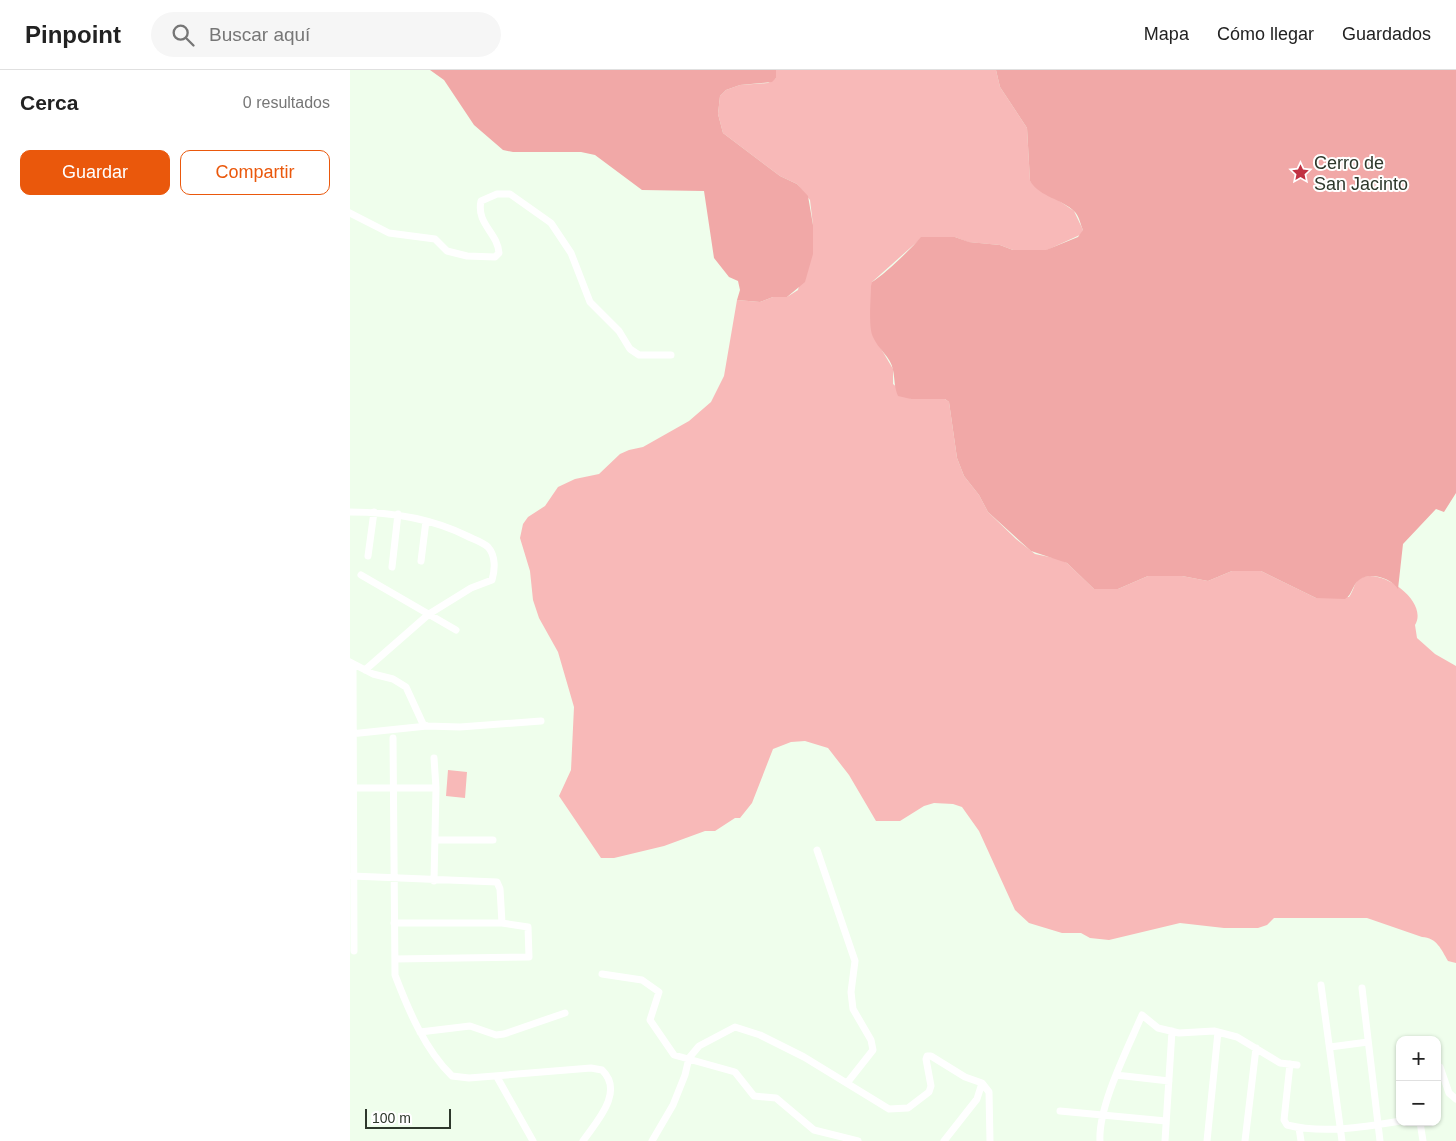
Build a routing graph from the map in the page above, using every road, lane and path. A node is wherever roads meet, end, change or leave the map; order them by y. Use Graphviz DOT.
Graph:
graph roads {
  1 [pos="350,213"];
  2 [pos="672,355"];
  3 [pos="350,512"];
  4 [pos="374,512"];
  5 [pos="398,514"];
  6 [pos="426,521"];
  7 [pos="368,556"];
  8 [pos="421,562"];
  9 [pos="392,567"];
  10 [pos="361,575"];
  11 [pos="429,614"];
  12 [pos="456,630"];
  13 [pos="352,663"];
  14 [pos="365,670"];
  15 [pos="351,674"];
  16 [pos="541,721"];
  17 [pos="427,726"];
  18 [pos="352,734"];
  19 [pos="393,738"];
  20 [pos="434,758"];
  21 [pos="352,788"];
  22 [pos="393,788"];
  23 [pos="436,788"];
  24 [pos="435,840"];
  25 [pos="494,840"];
  26 [pos="817,850"];
  27 [pos="352,876"];
  28 [pos="395,878"];
  29 [pos="434,881"];
  30 [pos="394,923"];
  31 [pos="502,923"];
  32 [pos="354,950"];
  33 [pos="396,959"];
  34 [pos="602,974"];
  35 [pos="1321,985"];
  36 [pos="1362,988"];
  37 [pos="566,1013"];
  38 [pos="1172,1031"];
  39 [pos="420,1032"];
  40 [pos="1218,1032"];
  41 [pos="1368,1042"];
  42 [pos="1330,1047"];
  43 [pos="1256,1048"];
  44 [pos="689,1058"];
  45 [pos="1441,1070"];
  46 [pos="1116,1075"];
  47 [pos="497,1077"];
  48 [pos="1169,1081"];
  49 [pos="847,1083"];
  50 [pos="982,1083"];
  51 [pos="1456,1099"];
  52 [pos="1060,1111"];
  53 [pos="1104,1114"];
  54 [pos="1166,1121"];
  55 [pos="1396,1122"];
  56 [pos="1378,1124"];
  57 [pos="1421,1126"];
  58 [pos="1299,1128"];
  59 [pos="1340,1128"];
  60 [pos="533,1141"];
  61 [pos="583,1141"];
  62 [pos="652,1141"];
  63 [pos="858,1141"];
  64 [pos="944,1141"];
  65 [pos="990,1141"];
  66 [pos="1100,1141"];
  67 [pos="1165,1141"];
  68 [pos="1207,1141"];
  69 [pos="1245,1141"];
  70 [pos="1301,1141"];
  71 [pos="1342,1141"];
  72 [pos="1380,1141"];
  73 [pos="1423,1141"];
  1 -- 2 [label="street"];
  3 -- 4 [label="street"];
  4 -- 5 [label="street"];
  4 -- 7 [label="street"];
  5 -- 6 [label="street"];
  5 -- 9 [label="street"];
  6 -- 8 [label="street"];
  6 -- 11 [label="street"];
  10 -- 11 [label="street"];
  11 -- 12 [label="street"];
  11 -- 14 [label="street"];
  13 -- 14 [label="street"];
  13 -- 15 [label="street"];
  14 -- 17 [label="street"];
  15 -- 18 [label="street"];
  16 -- 17 [label="street"];
  17 -- 18 [label="street"];
  18 -- 21 [label="street"];
  19 -- 22 [label="street"];
  20 -- 23 [label="street"];
  21 -- 22 [label="street"];
  21 -- 27 [label="street"];
  22 -- 23 [label="street"];
  22 -- 28 [label="street"];
  23 -- 24 [label="street"];
  24 -- 25 [label="street"];
  24 -- 29 [label="street"];
  26 -- 49 [label="street"];
  27 -- 28 [label="street"];
  27 -- 32 [label="street"];
  28 -- 29 [label="street"];
  28 -- 30 [label="street"];
  29 -- 31 [label="street"];
  30 -- 31 [label="street"];
  30 -- 33 [label="street"];
  31 -- 33 [label="street"];
  33 -- 39 [label="street"];
  34 -- 44 [label="street"];
  35 -- 42 [label="street"];
  36 -- 41 [label="street"];
  37 -- 39 [label="street"];
  38 -- 40 [label="street"];
  38 -- 46 [label="street"];
  38 -- 48 [label="street"];
  39 -- 47 [label="street"];
  40 -- 43 [label="street"];
  40 -- 68 [label="street"];
  41 -- 42 [label="street"];
  41 -- 56 [label="street"];
  42 -- 59 [label="street"];
  43 -- 58 [label="street"];
  43 -- 69 [label="street"];
  44 -- 49 [label="street"];
  44 -- 62 [label="street"];
  44 -- 63 [label="street"];
  45 -- 51 [label="street"];
  46 -- 48 [label="street"];
  46 -- 53 [label="street"];
  47 -- 60 [label="street"];
  47 -- 61 [label="street"];
  48 -- 54 [label="street"];
  49 -- 50 [label="street"];
  50 -- 64 [label="street"];
  50 -- 65 [label="street"];
  52 -- 53 [label="street"];
  53 -- 54 [label="street"];
  53 -- 66 [label="street"];
  54 -- 67 [label="street"];
  55 -- 56 [label="street"];
  56 -- 59 [label="street"];
  56 -- 72 [label="street"];
  57 -- 73 [label="street"];
  58 -- 59 [label="street"];
  58 -- 70 [label="street"];
  59 -- 71 [label="street"];
}
